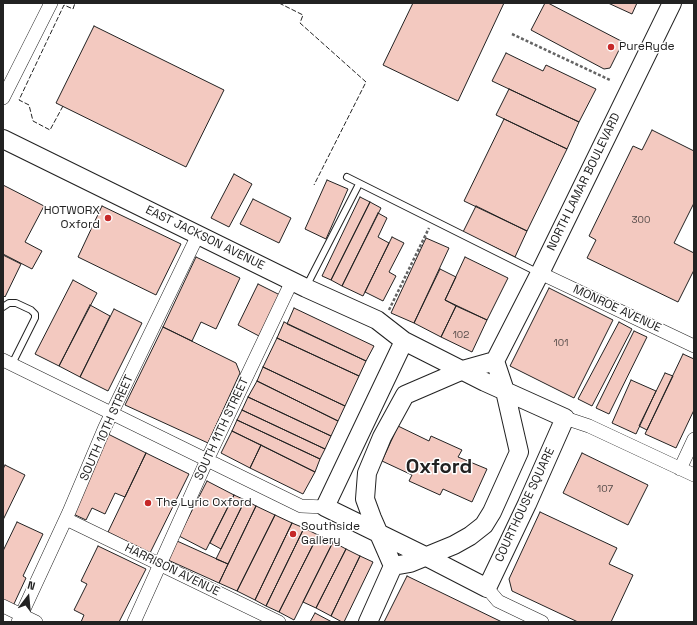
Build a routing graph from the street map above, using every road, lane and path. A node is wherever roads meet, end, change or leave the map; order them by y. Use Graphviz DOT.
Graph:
graph roads {
  1 [pos="51,3"];
  2 [pos="672,3"];
  3 [pos="512,34"];
  4 [pos="610,80"];
  5 [pos="3,98"];
  6 [pos="3,139"];
  7 [pos="347,177"];
  8 [pos="359,184"];
  9 [pos="433,220"];
  10 [pos="198,235"];
  11 [pos="540,273"];
  12 [pos="299,285"];
  13 [pos="3,307"];
  14 [pos="388,312"];
  15 [pos="404,341"];
  16 [pos="694,346"];
  17 [pos="495,361"];
  18 [pos="7,362"];
  19 [pos="463,370"];
  20 [pos="505,391"];
  21 [pos="112,414"];
  22 [pos="565,418"];
  23 [pos="694,440"];
  24 [pos="207,460"];
  25 [pos="680,469"];
  26 [pos="694,475"];
  27 [pos="325,507"];
  28 [pos="66,519"];
  29 [pos="379,533"];
  30 [pos="425,556"];
  31 [pos="160,564"];
  32 [pos="393,566"];
  33 [pos="487,588"];
  34 [pos="3,606"];
  35 [pos="20,619"];
  36 [pos="36,622"];
  37 [pos="134,622"];
  38 [pos="279,622"];
  39 [pos="368,622"];
  40 [pos="542,622"];
  1 -- 5 [label="street"];
  2 -- 11 [label="street, NORTH LAMAR BOULEVARD"];
  3 -- 4 [label="path"];
  6 -- 10 [label="street, EAST JACKSON AVENUE"];
  7 -- 8 [label="lane"];
  8 -- 9 [label="lane"];
  8 -- 12 [label="lane"];
  9 -- 11 [label="lane"];
  9 -- 14 [label="path"];
  10 -- 12 [label="street, EAST JACKSON AVENUE"];
  10 -- 21 [label="street, SOUTH 10TH STREET"];
  11 -- 16 [label="street, MONROE AVENUE"];
  11 -- 17 [label="street, NORTH LAMAR BOULEVARD"];
  12 -- 15 [label="street, EAST JACKSON AVENUE"];
  12 -- 24 [label="street, SOUTH 11TH STREET"];
  13 -- 18 [label="lane"];
  15 -- 19 [label="street"];
  15 -- 27 [label="street"];
  17 -- 19 [label="street"];
  17 -- 20 [label="street"];
  18 -- 21 [label="street"];
  19 -- 20 [label="street"];
  19 -- 29 [label="street"];
  20 -- 22 [label="street"];
  20 -- 30 [label="street"];
  21 -- 24 [label="street"];
  21 -- 28 [label="street, SOUTH 10TH STREET"];
  22 -- 25 [label="street"];
  22 -- 33 [label="street, COURTHOUSE SQUARE"];
  23 -- 25 [label="street"];
  24 -- 27 [label="street"];
  24 -- 31 [label="street, SOUTH 11TH STREET"];
  25 -- 26 [label="street"];
  27 -- 29 [label="street"];
  28 -- 31 [label="street, HARRISON AVENUE"];
  28 -- 35 [label="street, SOUTH 10TH STREET"];
  29 -- 30 [label="street"];
  29 -- 32 [label="street"];
  30 -- 32 [label="street"];
  30 -- 33 [label="street"];
  31 -- 37 [label="street, SOUTH 11TH STREET"];
  31 -- 38 [label="street, HARRISON AVENUE"];
  32 -- 39 [label="street"];
  33 -- 40 [label="street"];
  34 -- 35 [label="street"];
  35 -- 36 [label="street"];
}
